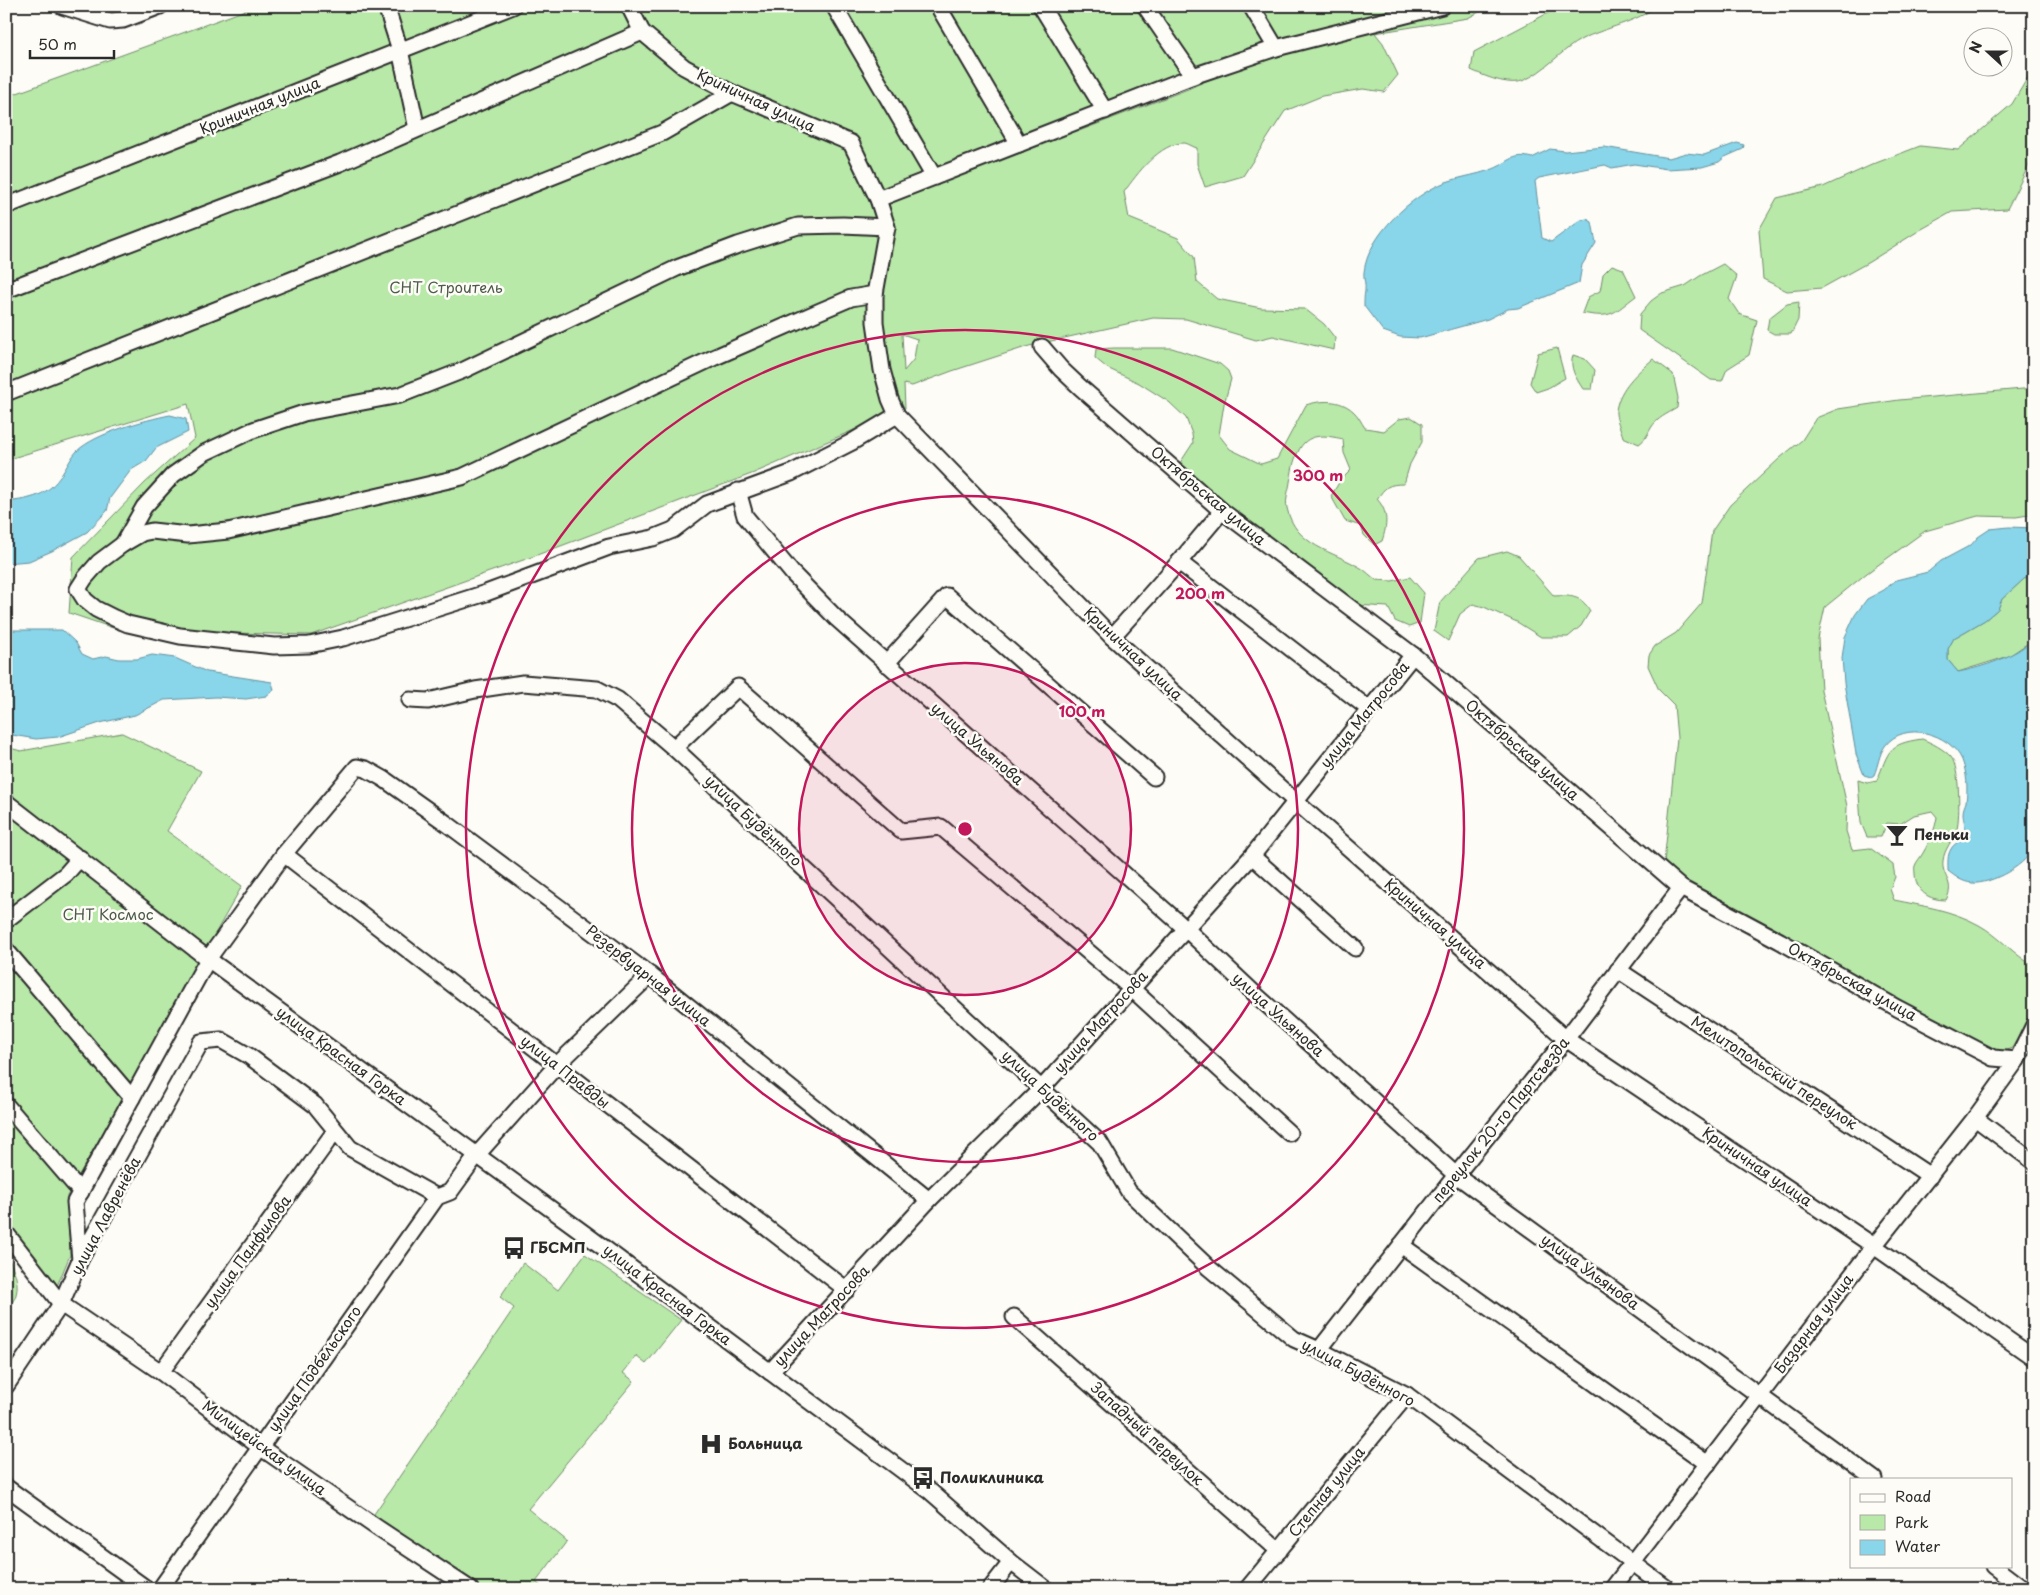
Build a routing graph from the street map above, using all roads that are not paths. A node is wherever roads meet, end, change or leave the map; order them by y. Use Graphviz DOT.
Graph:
graph roads {
  1 [pos="62,6"];
  2 [pos="160,6"];
  3 [pos="386,6"];
  4 [pos="513,6"];
  5 [pos="629,6"];
  6 [pos="834,6"];
  7 [pos="938,6"];
  8 [pos="1041,6"];
  9 [pos="1145,6"];
  10 [pos="1251,6"];
  11 [pos="1442,6"];
  12 [pos="642,32"];
  13 [pos="1276,48"];
  14 [pos="400,50"];
  15 [pos="1193,76"];
  16 [pos="732,93"];
  17 [pos="1105,111"];
  18 [pos="416,130"];
  19 [pos="1018,144"];
  20 [pos="934,177"];
  21 [pos="878,199"];
  22 [pos="6,206"];
  23 [pos="887,227"];
  24 [pos="6,290"];
  25 [pos="875,294"];
  26 [pos="1042,347"];
  27 [pos="6,393"];
  28 [pos="897,415"];
  29 [pos="738,491"];
  30 [pos="1222,510"];
  31 [pos="122,544"];
  32 [pos="1180,562"];
  33 [pos="1112,637"];
  34 [pos="1413,655"];
  35 [pos="886,664"];
  36 [pos="410,700"];
  37 [pos="1369,709"];
  38 [pos="674,748"];
  39 [pos="1154,777"];
  40 [pos="1295,801"];
  41 [pos="6,802"];
  42 [pos="284,854"];
  43 [pos="1252,856"];
  44 [pos="80,858"];
  45 [pos="1681,888"];
  46 [pos="6,920"];
  47 [pos="1186,929"];
  48 [pos="1355,948"];
  49 [pos="6,950"];
  50 [pos="208,959"];
  51 [pos="1618,970"];
  52 [pos="650,974"];
  53 [pos="1132,989"];
  54 [pos="2034,1026"];
  55 [pos="1566,1039"];
  56 [pos="2017,1060"];
  57 [pos="557,1065"];
  58 [pos="1042,1088"];
  59 [pos="132,1098"];
  60 [pos="6,1105"];
  61 [pos="1975,1118"];
  62 [pos="334,1131"];
  63 [pos="1289,1133"];
  64 [pos="476,1156"];
  65 [pos="2034,1162"];
  66 [pos="1456,1175"];
  67 [pos="1930,1176"];
  68 [pos="81,1192"];
  69 [pos="437,1197"];
  70 [pos="929,1200"];
  71 [pos="6,1233"];
  72 [pos="1401,1245"];
  73 [pos="1874,1246"];
  74 [pos="80,1260"];
  75 [pos="847,1290"];
  76 [pos="61,1304"];
  77 [pos="1014,1317"];
  78 [pos="1319,1350"];
  79 [pos="2034,1358"];
  80 [pos="161,1372"];
  81 [pos="770,1372"];
  82 [pos="6,1386"];
  83 [pos="1760,1394"];
  84 [pos="1407,1395"];
  85 [pos="260,1447"];
  86 [pos="1708,1464"];
  87 [pos="1873,1478"];
  88 [pos="6,1487"];
  89 [pos="1279,1551"];
  90 [pos="1010,1562"];
  91 [pos="1632,1563"];
  92 [pos="1996,1568"];
  93 [pos="147,1589"];
  94 [pos="160,1589"];
  95 [pos="470,1589"];
  96 [pos="990,1589"];
  97 [pos="1046,1589"];
  98 [pos="1247,1589"];
  99 [pos="1612,1589"];
  100 [pos="1668,1589"];
  101 [pos="2023,1589"];
  1 -- 2 [label="street"];
  3 -- 14 [label="street"];
  4 -- 14 [label="street, Криничная улица"];
  5 -- 12 [label="street, Криничная улица"];
  6 -- 20 [label="street"];
  7 -- 19 [label="street"];
  8 -- 17 [label="street"];
  9 -- 15 [label="street"];
  10 -- 13 [label="street"];
  11 -- 13 [label="street"];
  12 -- 16 [label="street, Криничная улица"];
  12 -- 18 [label="street"];
  13 -- 15 [label="street"];
  14 -- 18 [label="street"];
  14 -- 22 [label="street, Криничная улица"];
  15 -- 17 [label="street"];
  16 -- 21 [label="street, Криничная улица"];
  16 -- 27 [label="street"];
  17 -- 19 [label="street"];
  18 -- 24 [label="street"];
  19 -- 20 [label="street"];
  20 -- 21 [label="street"];
  21 -- 23 [label="street"];
  23 -- 25 [label="street"];
  23 -- 31 [label="street"];
  25 -- 28 [label="street"];
  25 -- 31 [label="street"];
  26 -- 30 [label="street, Октябрьская улица"];
  28 -- 29 [label="street"];
  28 -- 33 [label="street, Криничная улица"];
  29 -- 31 [label="street"];
  29 -- 35 [label="street, улица Ульянова"];
  30 -- 32 [label="street"];
  30 -- 34 [label="street, Октябрьская улица"];
  32 -- 33 [label="street"];
  32 -- 37 [label="street"];
  33 -- 40 [label="street, Криничная улица"];
  34 -- 37 [label="street, улица Матросова"];
  34 -- 45 [label="street, Октябрьская улица"];
  35 -- 39 [label="street"];
  35 -- 47 [label="street, улица Ульянова"];
  36 -- 38 [label="street, улица Будённого"];
  37 -- 40 [label="street, улица Матросова"];
  38 -- 53 [label="street"];
  38 -- 58 [label="street, улица Будённого"];
  40 -- 43 [label="street, улица Матросова"];
  40 -- 55 [label="street, Криничная улица"];
  41 -- 44 [label="street, улица Красная Горка"];
  42 -- 50 [label="street"];
  42 -- 52 [label="street, Резервуарная улица"];
  42 -- 57 [label="street, улица Правды"];
  43 -- 47 [label="street, улица Матросова"];
  43 -- 48 [label="street"];
  44 -- 46 [label="street"];
  44 -- 50 [label="street, улица Красная Горка"];
  45 -- 51 [label="street, переулок 20-го Партсъезда"];
  45 -- 56 [label="street, Октябрьская улица"];
  47 -- 53 [label="street, улица Матросова"];
  47 -- 66 [label="street, улица Ульянова"];
  49 -- 59 [label="street"];
  50 -- 59 [label="street"];
  50 -- 64 [label="street, улица Красная Горка"];
  51 -- 55 [label="street, переулок 20-го Партсъезда"];
  51 -- 67 [label="street, Мелитопольский переулок"];
  52 -- 57 [label="street, улица Подбельского"];
  52 -- 70 [label="street, Резервуарная улица"];
  53 -- 58 [label="street, улица Матросова"];
  53 -- 63 [label="street"];
  54 -- 56 [label="street"];
  55 -- 66 [label="street, переулок 20-го Партсъезда"];
  55 -- 73 [label="street, Криничная улица"];
  56 -- 61 [label="street, Базарная улица"];
  57 -- 64 [label="street, улица Подбельского"];
  57 -- 75 [label="street, улица Правды"];
  58 -- 70 [label="street, улица Матросова"];
  58 -- 78 [label="street, улица Будённого"];
  59 -- 68 [label="street"];
  60 -- 68 [label="street"];
  61 -- 65 [label="street"];
  61 -- 67 [label="street, Базарная улица"];
  62 -- 69 [label="street"];
  62 -- 74 [label="street, улица Лавренёва"];
  62 -- 80 [label="street, улица Панфилова"];
  64 -- 69 [label="street, улица Подбельского"];
  64 -- 81 [label="street, улица Красная Горка"];
  66 -- 72 [label="street, переулок 20-го Партсъезда"];
  66 -- 83 [label="street, улица Ульянова"];
  67 -- 73 [label="street, Базарная улица"];
  68 -- 74 [label="street"];
  69 -- 85 [label="street, улица Подбельского"];
  70 -- 75 [label="street, улица Матросова"];
  71 -- 76 [label="street, Милицейская улица"];
  72 -- 78 [label="street, переулок 20-го Партсъезда"];
  72 -- 86 [label="street"];
  73 -- 79 [label="street, Криничная улица"];
  73 -- 83 [label="street, Базарная улица"];
  74 -- 76 [label="street, улица Лавренёва"];
  75 -- 81 [label="street, улица Матросова"];
  76 -- 80 [label="street, Милицейская улица"];
  76 -- 82 [label="street, улица Лавренёва"];
  77 -- 89 [label="street, Западный переулок"];
  78 -- 84 [label="street, улица Будённого"];
  80 -- 85 [label="street, Милицейская улица"];
  81 -- 90 [label="street, улица Красная Горка"];
  83 -- 86 [label="street, Базарная улица"];
  83 -- 87 [label="street, улица Ульянова"];
  84 -- 89 [label="street, Степная улица"];
  84 -- 91 [label="street, улица Будённого"];
  85 -- 94 [label="street, улица Подбельского"];
  85 -- 95 [label="street, Милицейская улица"];
  86 -- 91 [label="street, Базарная улица"];
  88 -- 93 [label="street"];
  89 -- 98 [label="street, Степная улица"];
  90 -- 96 [label="street"];
  90 -- 97 [label="street, улица Красная Горка"];
  91 -- 99 [label="street, Базарная улица"];
  91 -- 100 [label="street, улица Будённого"];
  92 -- 101 [label="street"];
}
